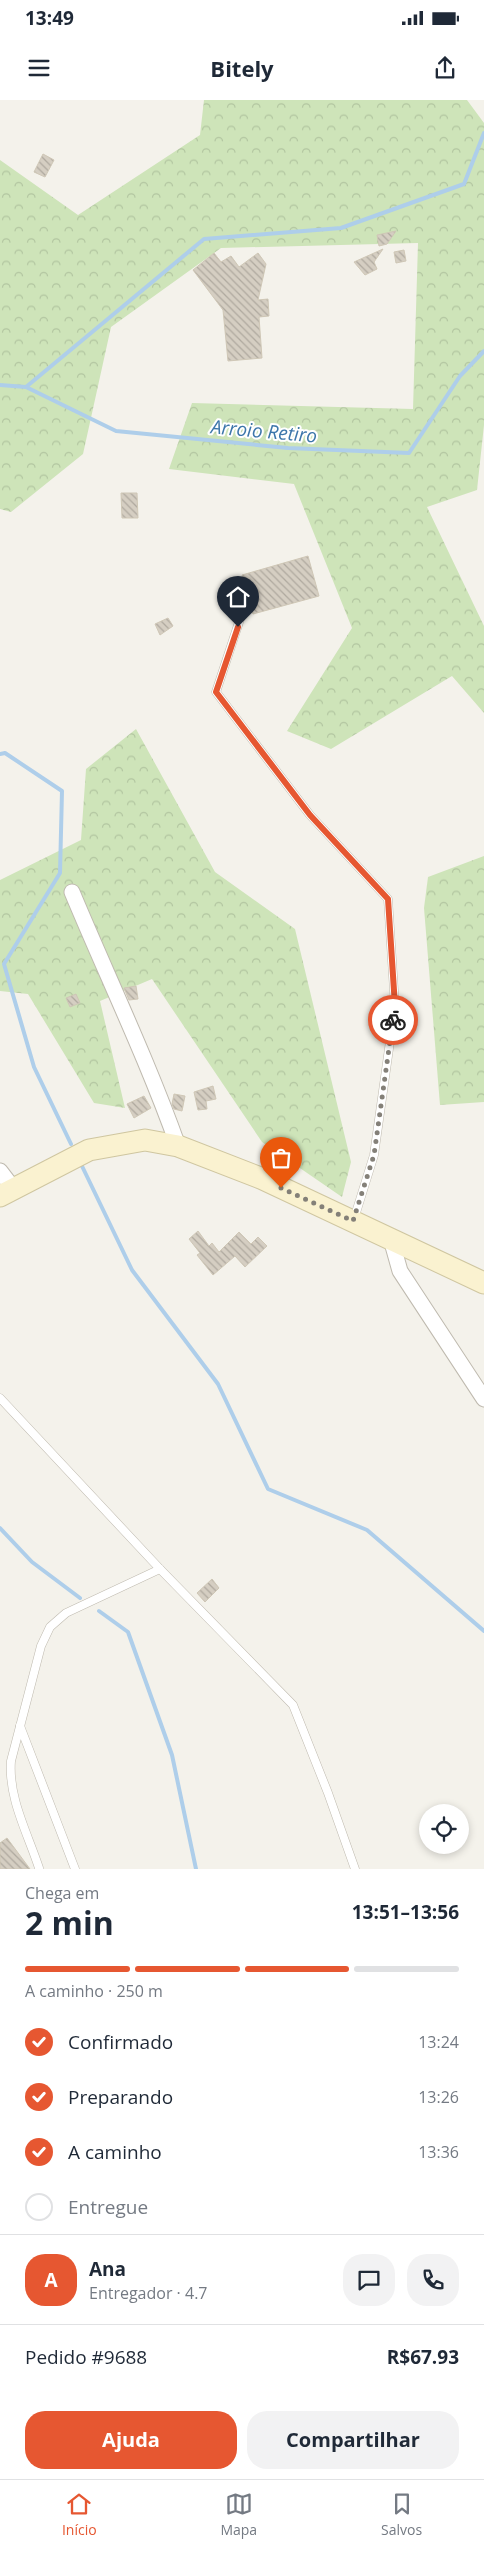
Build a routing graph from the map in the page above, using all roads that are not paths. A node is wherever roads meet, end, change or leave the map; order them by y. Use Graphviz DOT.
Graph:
graph roads {
  1 [pos="243,610"];
  2 [pos="72,892"];
  3 [pos="178,1146"];
  4 [pos="0,1171"];
  5 [pos="6,1192"];
  6 [pos="353,1221"];
  7 [pos="391,1239"];
  8 [pos="484,1283"];
  9 [pos="0,1398"];
  10 [pos="484,1399"];
  11 [pos="160,1569"];
  12 [pos="20,1726"];
  13 [pos="39,1868"];
  14 [pos="74,1869"];
  15 [pos="355,1869"];
  1 -- 6 [label="lane"];
  2 -- 3 [label="street"];
  3 -- 5 [label="main road"];
  3 -- 6 [label="main road"];
  4 -- 5 [label="street"];
  6 -- 7 [label="main road"];
  7 -- 8 [label="main road"];
  7 -- 10 [label="street"];
  9 -- 11 [label="lane"];
  11 -- 12 [label="lane"];
  11 -- 15 [label="lane"];
  12 -- 13 [label="lane"];
  12 -- 14 [label="lane"];
}
